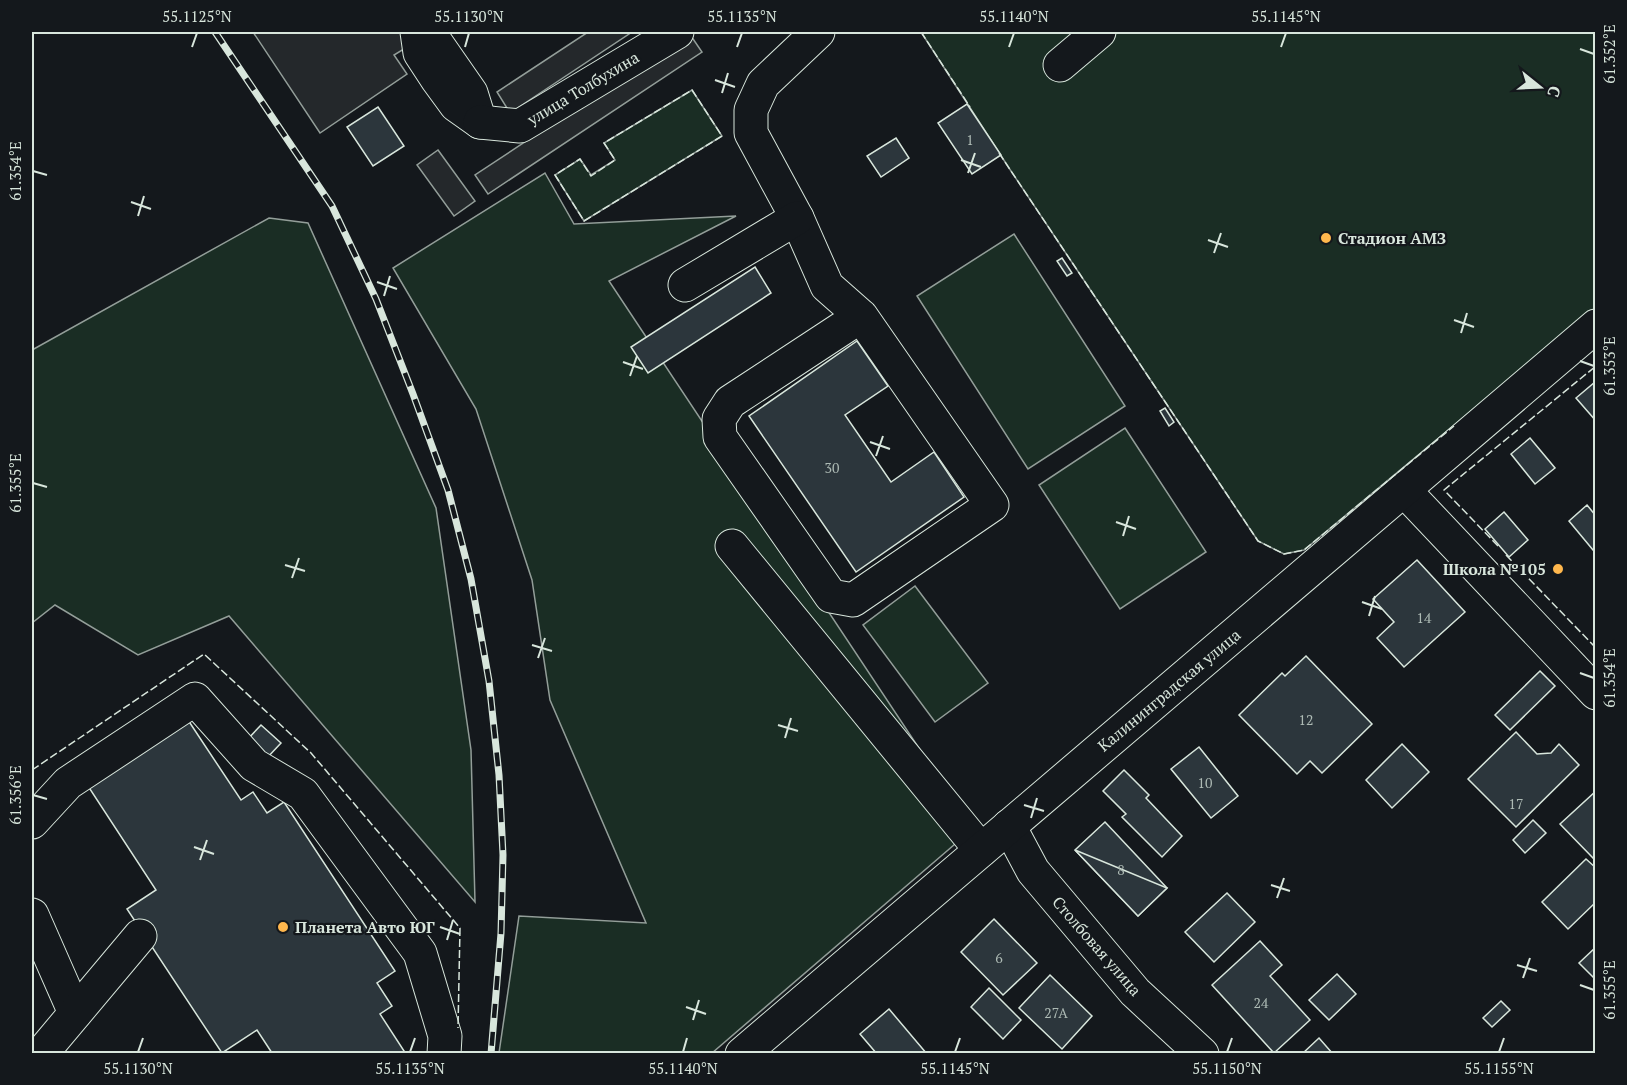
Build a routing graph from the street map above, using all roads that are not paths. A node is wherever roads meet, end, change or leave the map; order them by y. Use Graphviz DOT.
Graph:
graph roads {
  1 [pos="417,32"];
  2 [pos="425,32"];
  3 [pos="677,32"];
  4 [pos="818,32"];
  5 [pos="1100,32"];
  6 [pos="1060,65"];
  7 [pos="480,122"];
  8 [pos="797,218"];
  9 [pos="685,285"];
  10 [pos="861,316"];
  11 [pos="1596,326"];
  12 [pos="1404,490"];
  13 [pos="732,546"];
  14 [pos="1596,693"];
  15 [pos="32,822"];
  16 [pos="1009,826"];
  17 [pos="981,850"];
  18 [pos="32,915"];
  19 [pos="140,936"];
  20 [pos="75,1013"];
  21 [pos="41,1053"];
  22 [pos="444,1053"];
  23 [pos="742,1053"];
  24 [pos="1202,1053"];
  1 -- 7 [label="street"];
  2 -- 7 [label="street"];
  3 -- 7 [label="street, улица Толбухина"];
  4 -- 8 [label="street"];
  5 -- 6 [label="street"];
  8 -- 9 [label="street"];
  8 -- 10 [label="street"];
  10 -- 10 [label="street"];
  11 -- 12 [label="street, Калининградская улица"];
  12 -- 14 [label="street"];
  12 -- 16 [label="street, Калининградская улица"];
  13 -- 17 [label="street"];
  15 -- 22 [label="street"];
  16 -- 17 [label="street, Калининградская улица"];
  16 -- 24 [label="street, Столбовая улица"];
  17 -- 23 [label="street, Калининградская улица"];
  18 -- 20 [label="street"];
  19 -- 20 [label="street"];
  20 -- 21 [label="street"];
}
